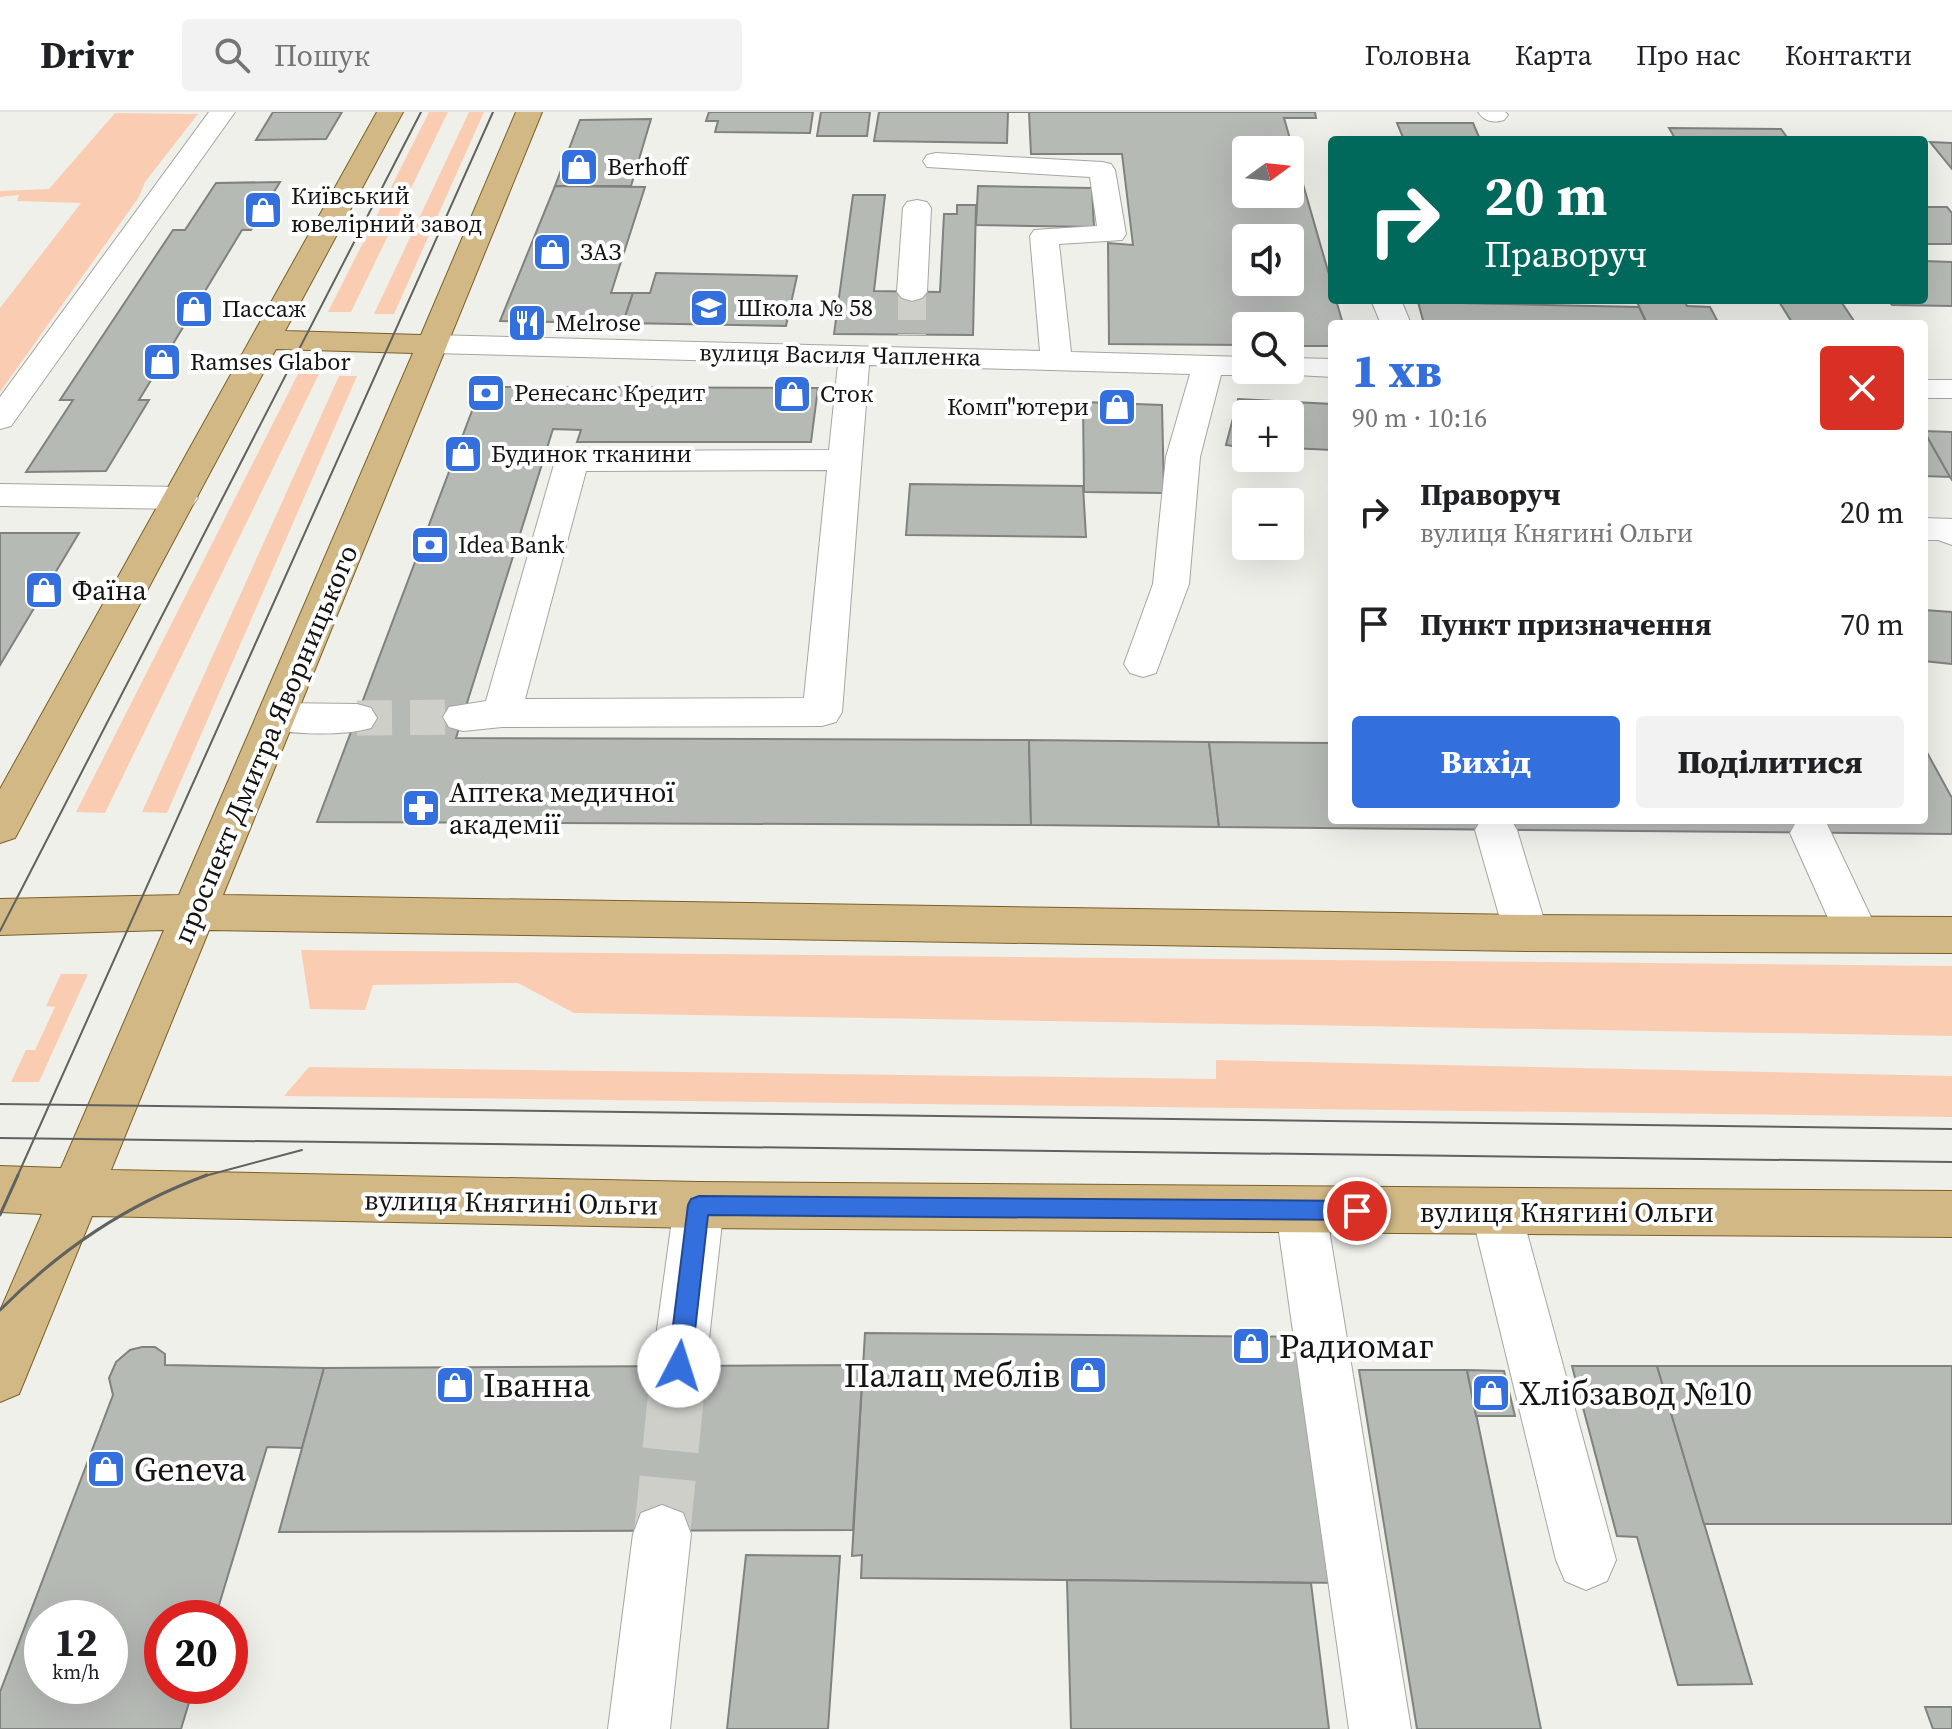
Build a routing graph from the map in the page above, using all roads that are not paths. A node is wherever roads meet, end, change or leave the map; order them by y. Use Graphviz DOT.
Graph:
graph roads {
  1 [pos="222,112"];
  2 [pos="390,112"];
  3 [pos="529,112"];
  4 [pos="936,161"];
  5 [pos="917,208"];
  6 [pos="912,292"];
  7 [pos="266,340"];
  8 [pos="433,344"];
  9 [pos="854,356"];
  10 [pos="1056,360"];
  11 [pos="1206,365"];
  12 [pos="1232,366"];
  13 [pos="1304,367"];
  14 [pos="1328,368"];
  15 [pos="1928,389"];
  16 [pos="1952,389"];
  17 [pos="0,419"];
  18 [pos="844,460"];
  19 [pos="0,495"];
  20 [pos="181,498"];
  21 [pos="1928,529"];
  22 [pos="1952,534"];
  23 [pos="1143,664"];
  24 [pos="502,713"];
  25 [pos="276,717"];
  26 [pos="463,717"];
  27 [pos="357,718"];
  28 [pos="0,827"];
  29 [pos="1496,830"];
  30 [pos="1811,833"];
  31 [pos="195,912"];
  32 [pos="0,917"];
  33 [pos="1526,933"];
  34 [pos="1857,934"];
  35 [pos="1952,935"];
  36 [pos="0,1189"];
  37 [pos="78,1192"];
  38 [pos="699,1205"];
  39 [pos="1301,1211"];
  40 [pos="1496,1211"];
  41 [pos="1952,1214"];
  42 [pos="679,1366"];
  43 [pos="0,1375"];
  44 [pos="662,1534"];
  45 [pos="1586,1560"];
  46 [pos="639,1729"];
  47 [pos="1380,1729"];
  1 -- 17 [label="street"];
  2 -- 7 [label="main road"];
  3 -- 8 [label="main road, проспект Дмитра Яворницького"];
  4 -- 10 [label="street"];
  5 -- 6 [label="street"];
  7 -- 8 [label="main road"];
  7 -- 20 [label="main road"];
  8 -- 9 [label="street, вулиця Василя Чапленка"];
  8 -- 25 [label="main road, проспект Дмитра Яворницького"];
  9 -- 10 [label="street, вулиця Василя Чапленка"];
  9 -- 18 [label="street"];
  10 -- 11 [label="street, вулиця Василя Чапленка"];
  11 -- 12 [label="street, вулиця Василя Чапленка"];
  11 -- 23 [label="street"];
  13 -- 14 [label="street"];
  15 -- 16 [label="street"];
  18 -- 24 [label="street"];
  18 -- 24 [label="street"];
  19 -- 20 [label="street"];
  20 -- 28 [label="main road"];
  21 -- 22 [label="street"];
  24 -- 26 [label="street"];
  25 -- 27 [label="street"];
  25 -- 31 [label="main road, проспект Дмитра Яворницького"];
  29 -- 33 [label="street"];
  30 -- 34 [label="street"];
  31 -- 32 [label="main road"];
  31 -- 33 [label="main road"];
  31 -- 37 [label="main road, проспект Дмитра Яворницького"];
  33 -- 34 [label="main road"];
  34 -- 35 [label="main road"];
  36 -- 37 [label="main road, вулиця Княгині Ольги"];
  37 -- 38 [label="main road, вулиця Княгині Ольги"];
  37 -- 43 [label="main road, проспект Дмитра Яворницького"];
  38 -- 39 [label="main road, вулиця Княгині Ольги"];
  38 -- 42 [label="street"];
  39 -- 40 [label="main road, вулиця Княгині Ольги"];
  39 -- 47 [label="street"];
  40 -- 41 [label="main road, вулиця Княгині Ольги"];
  40 -- 45 [label="street"];
  44 -- 46 [label="street"];
}
